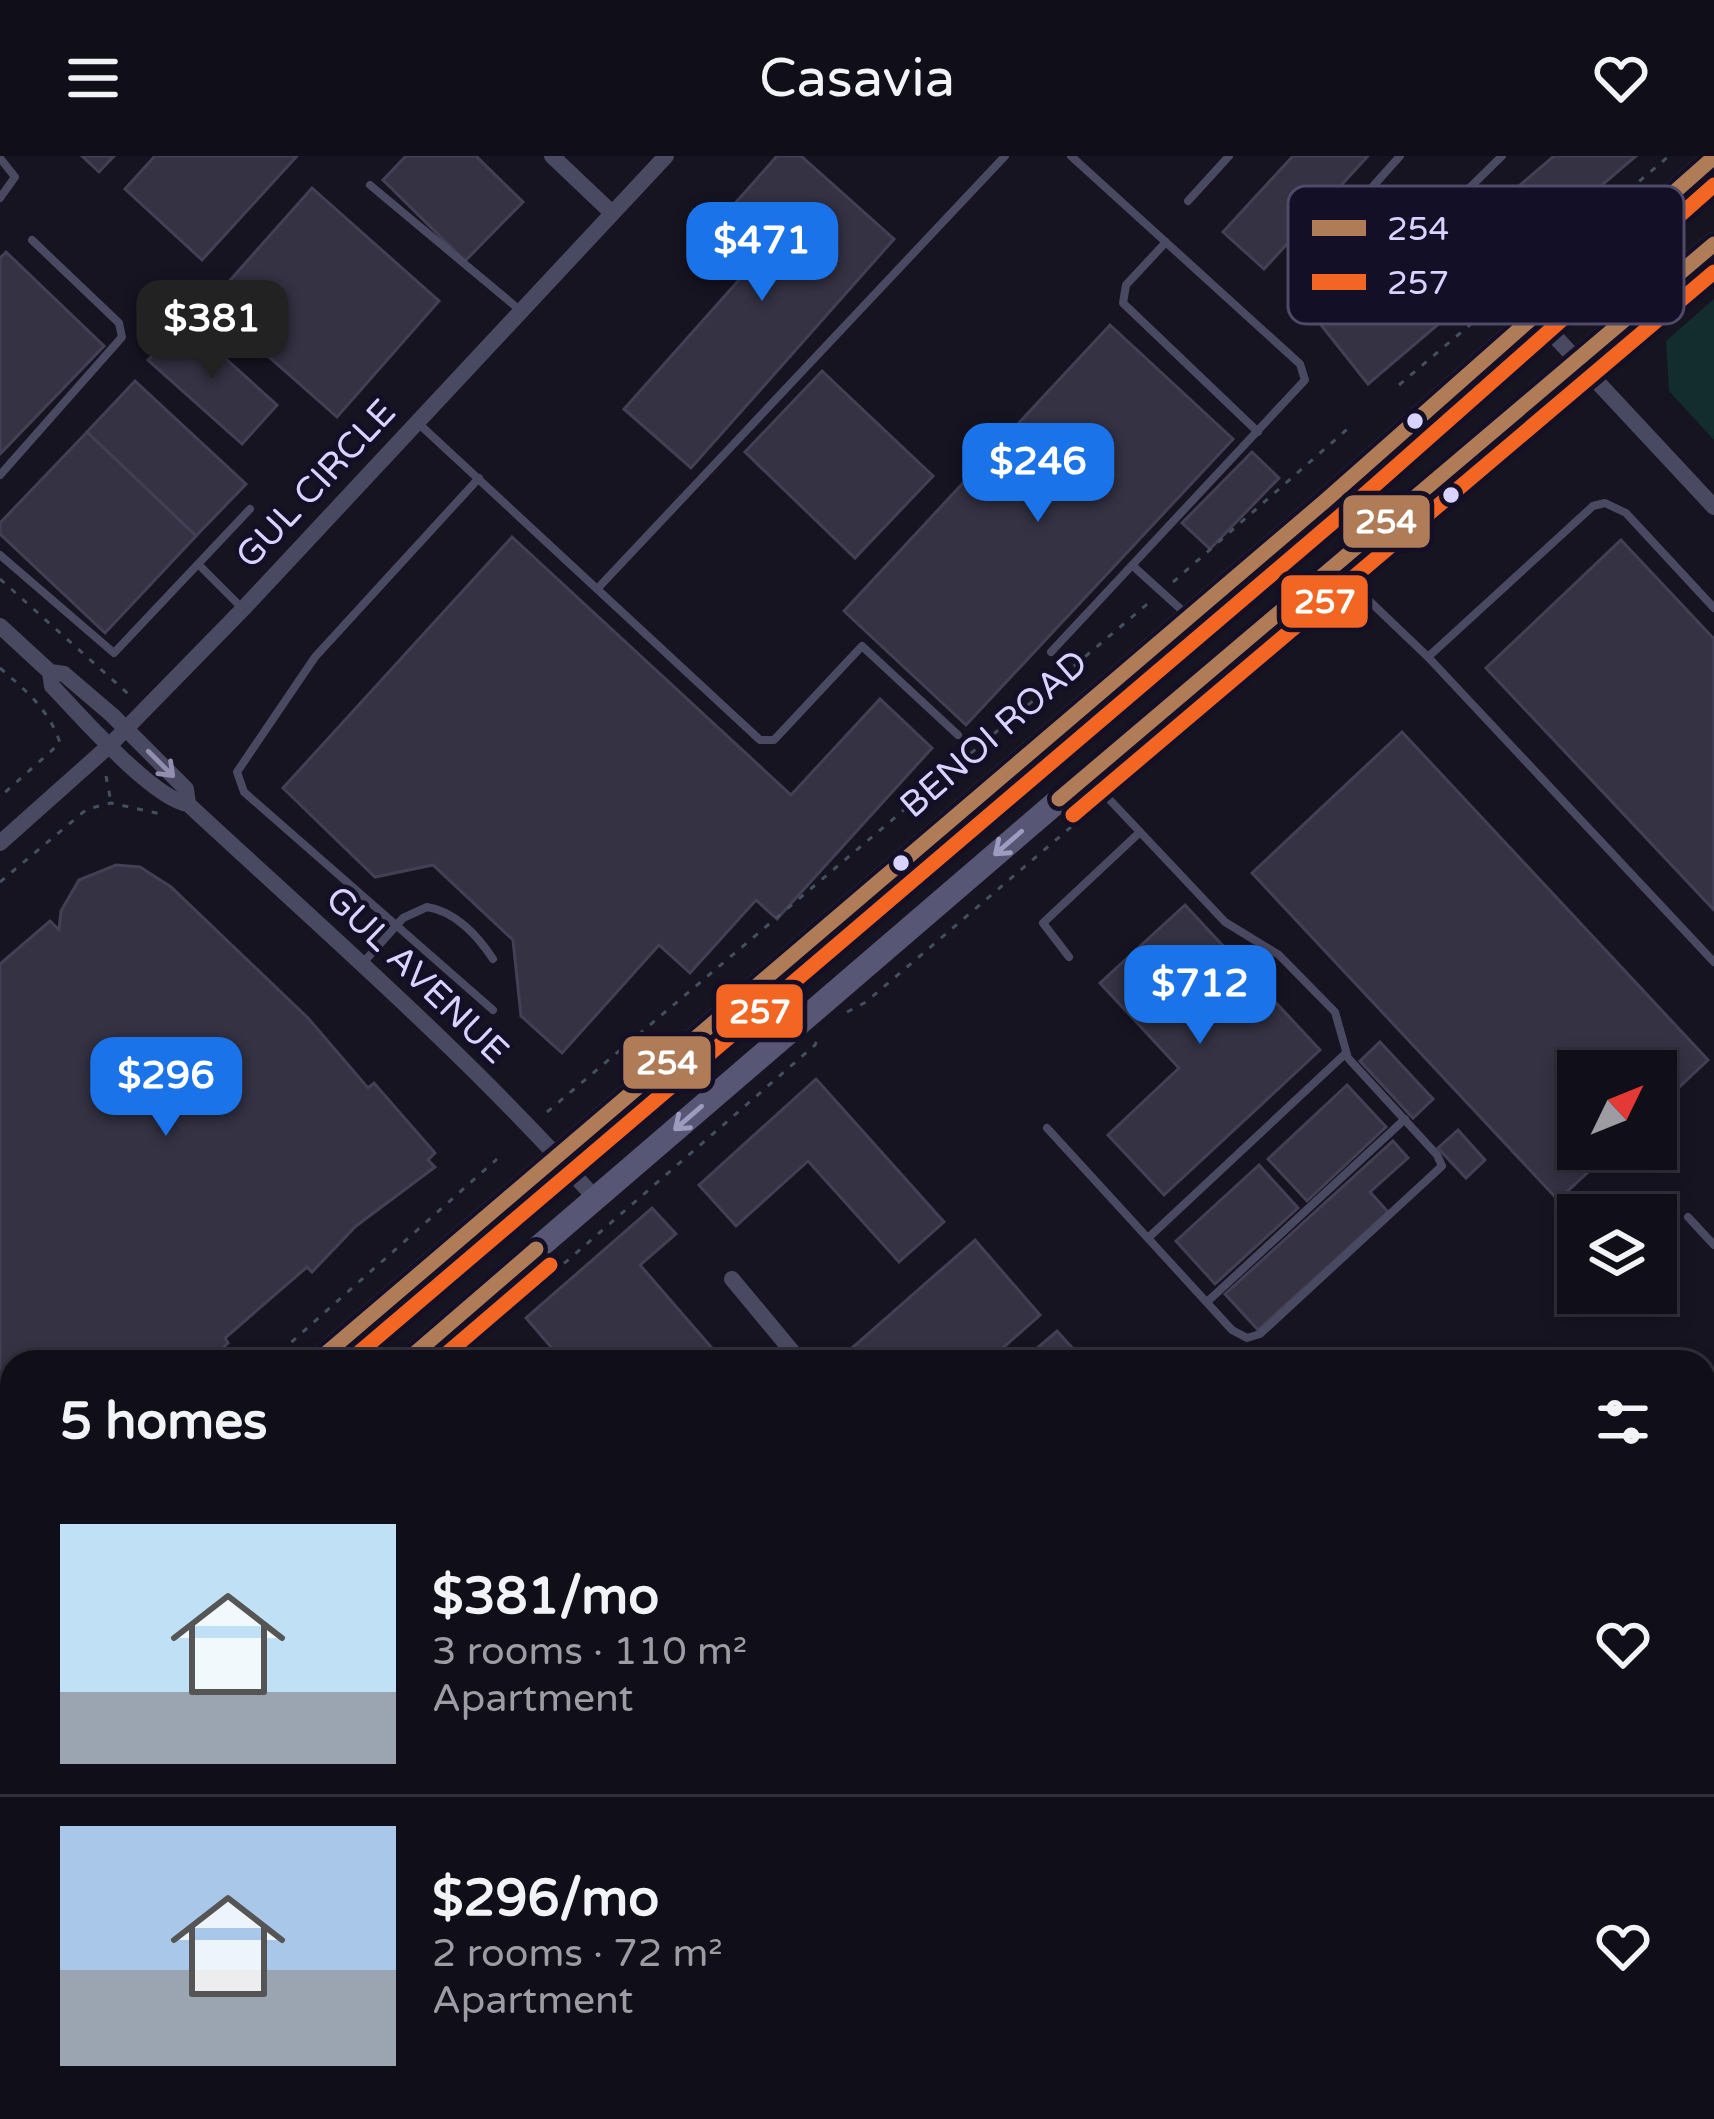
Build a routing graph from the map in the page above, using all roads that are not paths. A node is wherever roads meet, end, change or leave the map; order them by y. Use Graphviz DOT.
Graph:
graph roads {
  1 [pos="552,156"];
  2 [pos="666,156"];
  3 [pos="1005,156"];
  4 [pos="1071,156"];
  5 [pos="1228,156"];
  6 [pos="1400,156"];
  7 [pos="1502,156"];
  8 [pos="1714,157"];
  9 [pos="0,158"];
  10 [pos="370,184"];
  11 [pos="1373,186"];
  12 [pos="1471,186"];
  13 [pos="1681,186"];
  14 [pos="0,198"];
  15 [pos="1189,201"];
  16 [pos="612,213"];
  17 [pos="32,240"];
  18 [pos="1166,242"];
  19 [pos="1714,244"];
  20 [pos="1684,270"];
  21 [pos="521,311"];
  22 [pos="1523,324"];
  23 [pos="1543,324"];
  24 [pos="1621,324"];
  25 [pos="1578,361"];
  26 [pos="418,423"];
  27 [pos="1258,432"];
  28 [pos="0,475"];
  29 [pos="479,478"];
  30 [pos="1714,507"];
  31 [pos="250,509"];
  32 [pos="0,555"];
  33 [pos="200,566"];
  34 [pos="1133,566"];
  35 [pos="1335,568"];
  36 [pos="598,588"];
  37 [pos="1714,608"];
  38 [pos="243,609"];
  39 [pos="1188,616"];
  40 [pos="0,626"];
  41 [pos="1051,652"];
  42 [pos="1428,658"];
  43 [pos="50,672"];
  44 [pos="126,729"];
  45 [pos="958,736"];
  46 [pos="110,745"];
  47 [pos="1087,776"];
  48 [pos="188,804"];
  49 [pos="1140,832"];
  50 [pos="0,844"];
  51 [pos="396,925"];
  52 [pos="1069,957"];
  53 [pos="494,959"];
  54 [pos="1714,962"];
  55 [pos="361,965"];
  56 [pos="493,1010"];
  57 [pos="1346,1054"];
  58 [pos="1405,1119"];
  59 [pos="1047,1128"];
  60 [pos="558,1156"];
  61 [pos="596,1198"];
  62 [pos="1688,1217"];
  63 [pos="1148,1238"];
  64 [pos="1714,1245"];
  65 [pos="732,1279"];
  66 [pos="1207,1303"];
  67 [pos="330,1350"];
  68 [pos="419,1350"];
  69 [pos="791,1350"];
  1 -- 16 [label="street"];
  2 -- 16 [label="street, GUL CIRCLE"];
  3 -- 36 [label="lane"];
  4 -- 18 [label="lane"];
  5 -- 15 [label="lane"];
  6 -- 11 [label="lane"];
  7 -- 12 [label="lane"];
  8 -- 13 [label="main road, BENOI ROAD"];
  9 -- 14 [label="lane"];
  10 -- 21 [label="lane"];
  16 -- 21 [label="street, GUL CIRCLE"];
  17 -- 28 [label="lane"];
  18 -- 27 [label="lane"];
  18 -- 27 [label="lane"];
  19 -- 20 [label="main road"];
  21 -- 26 [label="street, GUL CIRCLE"];
  22 -- 39 [label="main road, BENOI ROAD"];
  23 -- 25 [label="street"];
  24 -- 25 [label="main road"];
  25 -- 30 [label="street"];
  25 -- 35 [label="main road"];
  26 -- 29 [label="lane"];
  26 -- 38 [label="street, GUL CIRCLE"];
  27 -- 34 [label="lane"];
  29 -- 36 [label="lane"];
  29 -- 51 [label="lane"];
  31 -- 33 [label="lane"];
  32 -- 33 [label="lane"];
  33 -- 38 [label="lane"];
  34 -- 39 [label="lane"];
  34 -- 41 [label="lane"];
  35 -- 42 [label="lane"];
  35 -- 47 [label="main road"];
  36 -- 45 [label="lane"];
  37 -- 42 [label="lane"];
  38 -- 44 [label="street, GUL CIRCLE"];
  39 -- 60 [label="main road, BENOI ROAD"];
  40 -- 43 [label="street, GUL AVENUE"];
  42 -- 54 [label="lane"];
  43 -- 44 [label="street, GUL AVENUE"];
  43 -- 46 [label="street, GUL AVENUE"];
  44 -- 46 [label="street, GUL CIRCLE"];
  44 -- 48 [label="street, GUL AVENUE, one-way"];
  46 -- 48 [label="street, GUL AVENUE"];
  46 -- 50 [label="street, GUL CIRCLE"];
  47 -- 49 [label="lane"];
  47 -- 61 [label="main road, one-way"];
  48 -- 55 [label="street, GUL AVENUE"];
  49 -- 52 [label="lane"];
  49 -- 57 [label="lane"];
  51 -- 53 [label="lane"];
  51 -- 55 [label="lane"];
  51 -- 56 [label="lane"];
  55 -- 60 [label="street, GUL AVENUE"];
  57 -- 58 [label="lane"];
  57 -- 63 [label="lane"];
  58 -- 66 [label="lane"];
  58 -- 66 [label="lane"];
  59 -- 63 [label="lane"];
  60 -- 61 [label="street, GUL AVENUE"];
  60 -- 67 [label="main road, BENOI ROAD"];
  61 -- 68 [label="main road"];
  62 -- 64 [label="lane"];
  63 -- 66 [label="lane"];
  65 -- 69 [label="street"];
}
